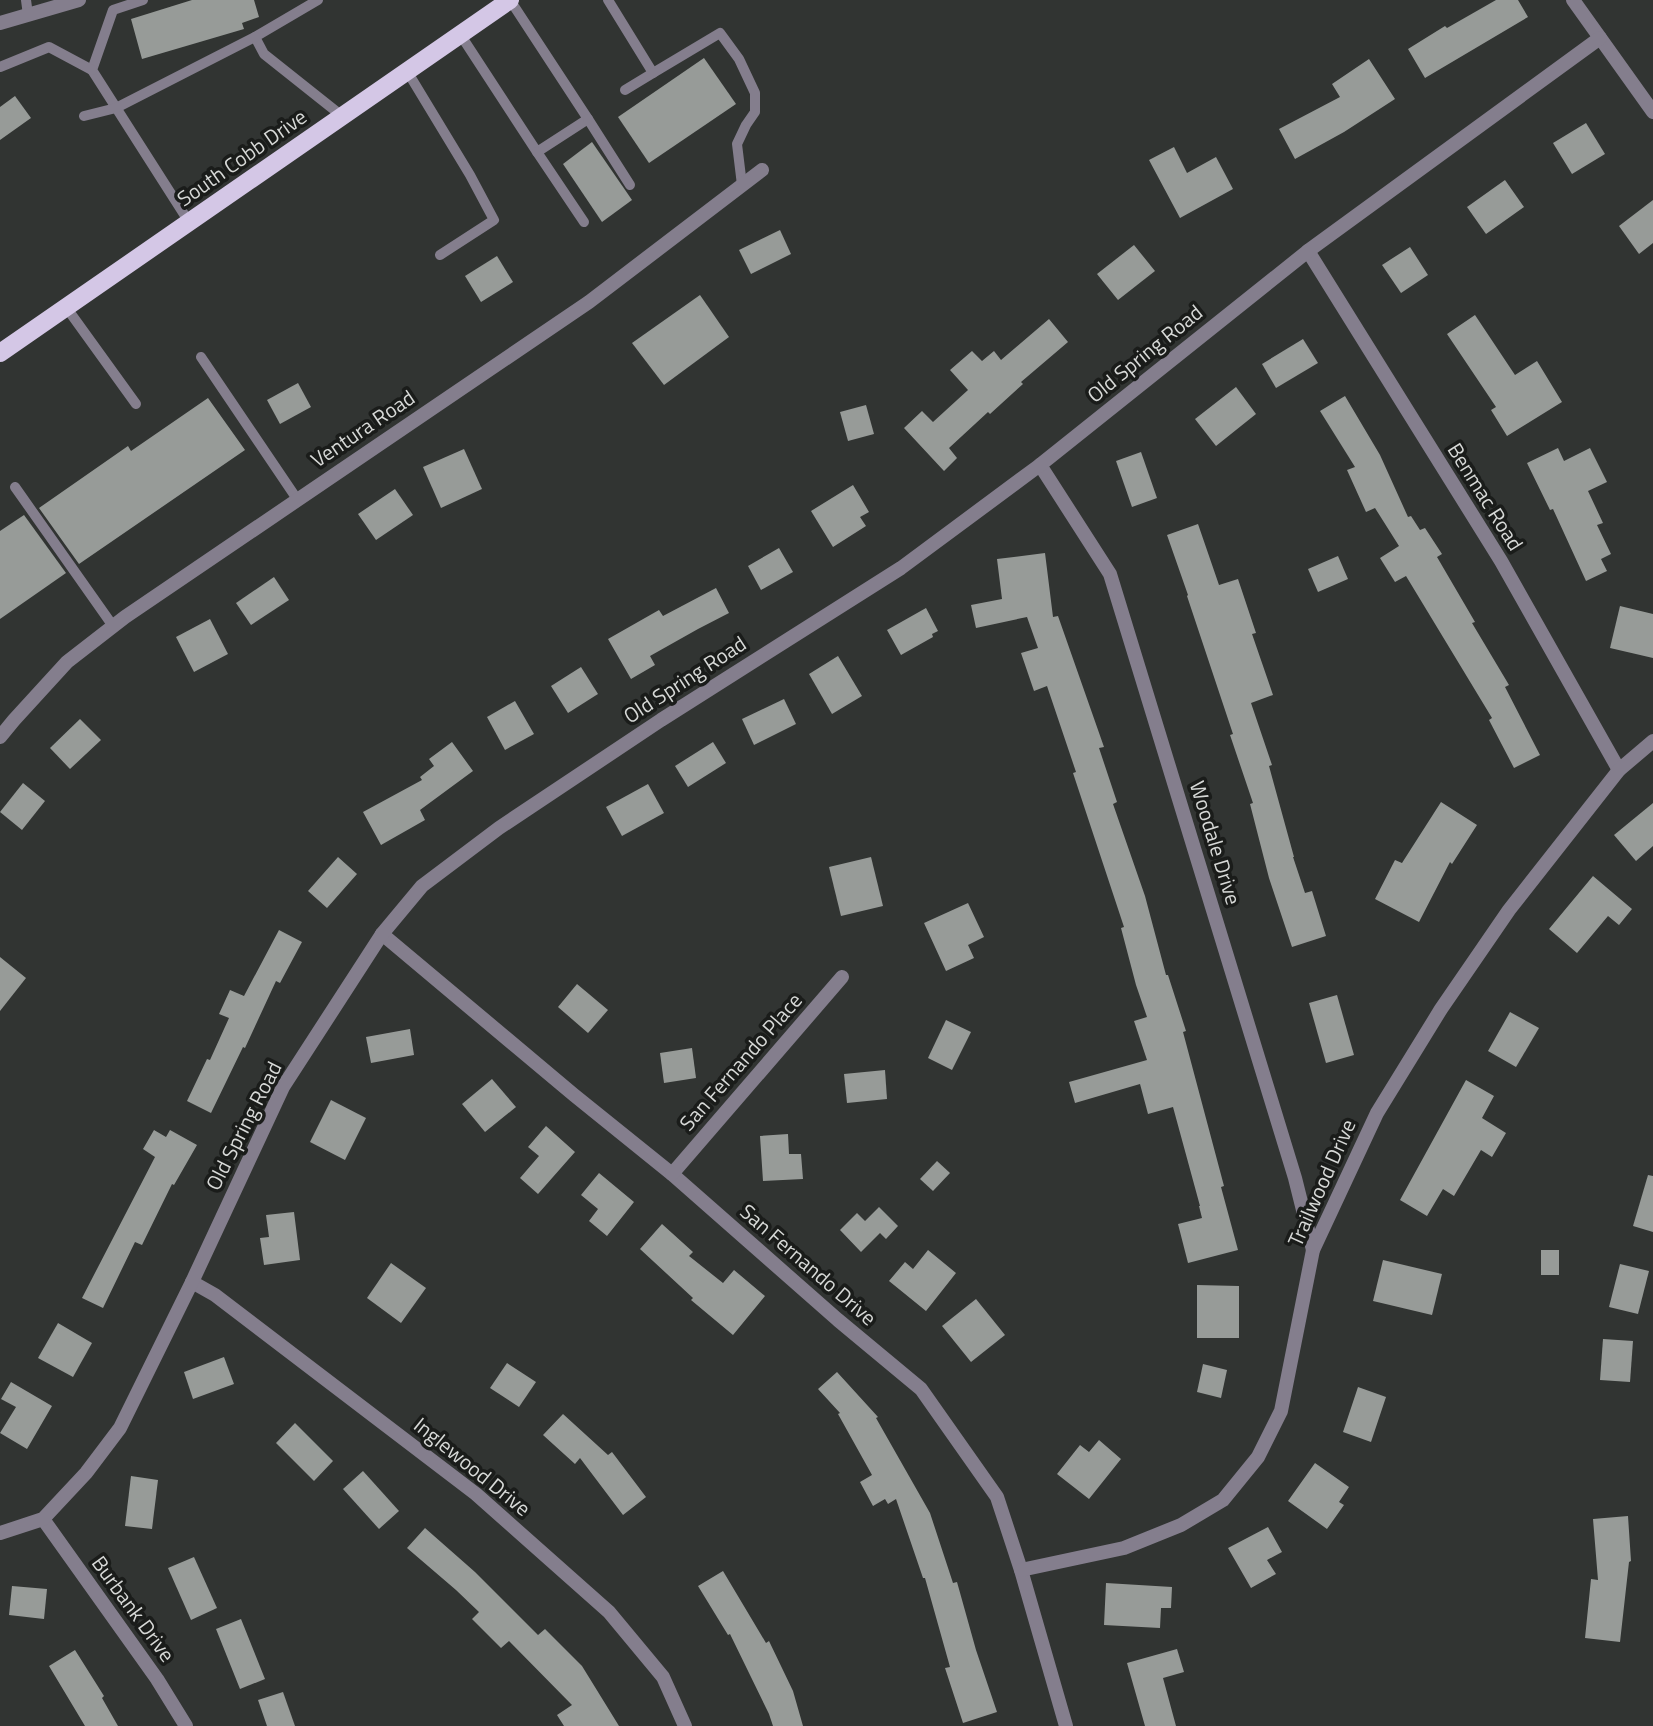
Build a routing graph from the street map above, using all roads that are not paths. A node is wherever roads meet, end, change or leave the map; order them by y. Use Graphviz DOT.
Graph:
graph roads {
  1 [pos="79,0"];
  2 [pos="143,0"];
  3 [pos="318,0"];
  4 [pos="510,0"];
  5 [pos="608,0"];
  6 [pos="1573,0"];
  7 [pos="27,7"];
  8 [pos="0,23"];
  9 [pos="460,34"];
  10 [pos="255,37"];
  11 [pos="1600,38"];
  12 [pos="0,67"];
  13 [pos="92,70"];
  14 [pos="407,71"];
  15 [pos="653,73"];
  16 [pos="625,90"];
  17 [pos="116,108"];
  18 [pos="1653,112"];
  19 [pos="84,116"];
  20 [pos="342,116"];
  21 [pos="588,119"];
  22 [pos="537,152"];
  23 [pos="762,170"];
  24 [pos="630,185"];
  25 [pos="742,185"];
  26 [pos="189,222"];
  27 [pos="584,222"];
  28 [pos="1308,251"];
  29 [pos="440,255"];
  30 [pos="66,307"];
  31 [pos="0,353"];
  32 [pos="201,357"];
  33 [pos="135,404"];
  34 [pos="1040,465"];
  35 [pos="15,487"];
  36 [pos="298,499"];
  37 [pos="113,626"];
  38 [pos="0,737"];
  39 [pos="1653,741"];
  40 [pos="1619,770"];
  41 [pos="382,934"];
  42 [pos="842,977"];
  43 [pos="672,1174"];
  44 [pos="1312,1250"];
  45 [pos="192,1282"];
  46 [pos="43,1519"];
  47 [pos="0,1534"];
  48 [pos="1021,1570"];
  49 [pos="186,1726"];
  50 [pos="685,1726"];
  51 [pos="1066,1726"];
  1 -- 7 [label="street"];
  2 -- 13 [label="lane"];
  3 -- 10 [label="lane"];
  4 -- 9 [label="main road, South Cobb Drive"];
  4 -- 21 [label="lane"];
  5 -- 15 [label="lane"];
  6 -- 11 [label="street"];
  7 -- 8 [label="street"];
  9 -- 14 [label="main road, South Cobb Drive"];
  9 -- 22 [label="lane"];
  10 -- 17 [label="lane"];
  10 -- 20 [label="lane"];
  11 -- 18 [label="street"];
  11 -- 28 [label="street, Old Spring Road"];
  12 -- 13 [label="lane"];
  13 -- 17 [label="lane"];
  14 -- 20 [label="main road, South Cobb Drive"];
  14 -- 29 [label="lane"];
  15 -- 16 [label="lane"];
  15 -- 25 [label="lane"];
  17 -- 19 [label="lane"];
  17 -- 26 [label="lane"];
  20 -- 26 [label="main road, South Cobb Drive"];
  21 -- 22 [label="lane"];
  21 -- 24 [label="lane"];
  22 -- 27 [label="lane"];
  23 -- 25 [label="street, Ventura Road"];
  25 -- 36 [label="street, Ventura Road"];
  26 -- 30 [label="main road, South Cobb Drive"];
  28 -- 34 [label="street, Old Spring Road"];
  28 -- 40 [label="street, Benmac Road"];
  30 -- 31 [label="main road, South Cobb Drive"];
  30 -- 33 [label="lane"];
  32 -- 36 [label="lane"];
  34 -- 41 [label="street, Old Spring Road"];
  34 -- 44 [label="street, Woodale Drive"];
  35 -- 37 [label="lane"];
  36 -- 37 [label="street, Ventura Road"];
  37 -- 38 [label="street, Ventura Road"];
  39 -- 40 [label="street, Trailwood Drive"];
  40 -- 44 [label="street, Trailwood Drive"];
  41 -- 43 [label="street, San Fernando Drive"];
  41 -- 45 [label="street, Old Spring Road"];
  42 -- 43 [label="street, San Fernando Place"];
  43 -- 48 [label="street, San Fernando Drive"];
  44 -- 48 [label="street, Trailwood Drive"];
  45 -- 46 [label="street, Old Spring Road"];
  45 -- 50 [label="street, Inglewood Drive"];
  46 -- 47 [label="street, Old Spring Road"];
  46 -- 49 [label="street, Burbank Drive"];
  48 -- 51 [label="street, San Fernando Drive"];
}
